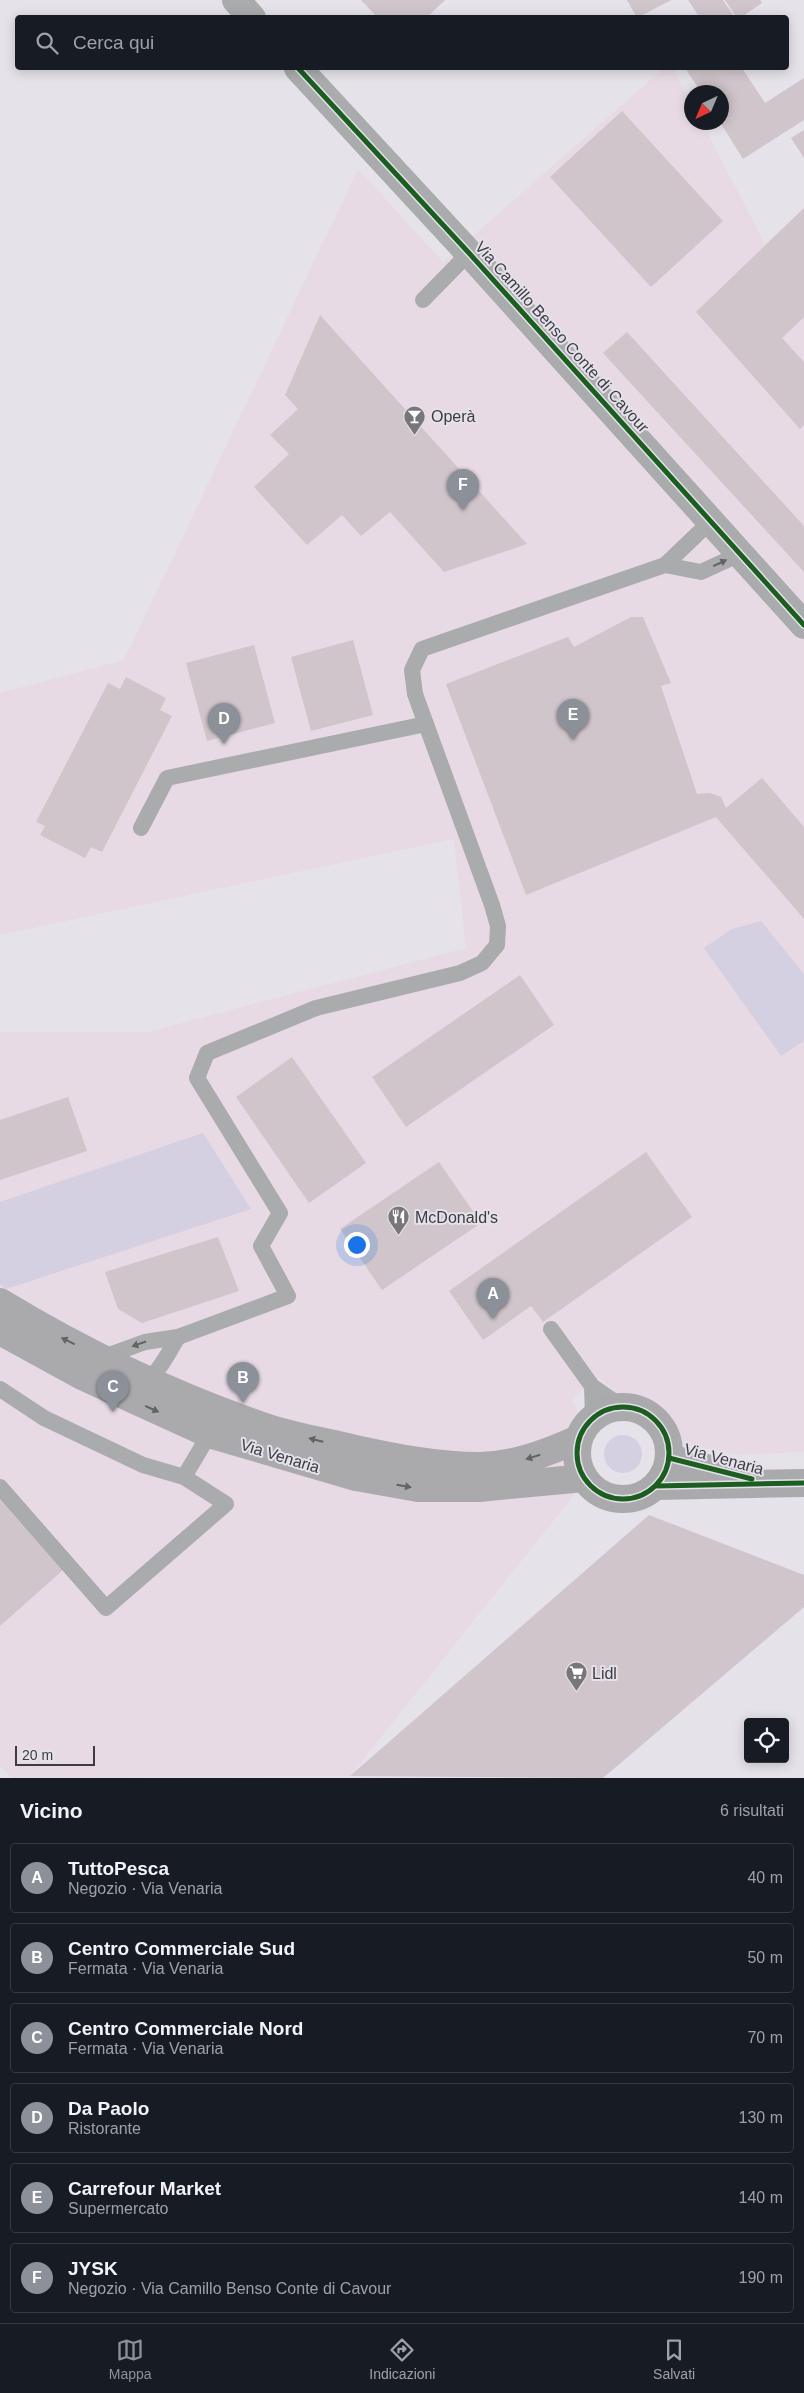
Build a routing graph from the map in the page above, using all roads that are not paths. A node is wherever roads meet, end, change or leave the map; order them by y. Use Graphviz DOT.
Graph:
graph roads {
  1 [pos="236,0"];
  2 [pos="249,15"];
  3 [pos="300,70"];
  4 [pos="469,253"];
  5 [pos="423,300"];
  6 [pos="711,521"];
  7 [pos="740,554"];
  8 [pos="665,565"];
  9 [pos="804,625"];
  10 [pos="426,724"];
  11 [pos="140,828"];
  12 [pos="0,1302"];
  13 [pos="551,1329"];
  14 [pos="1,1333"];
  15 [pos="178,1337"];
  16 [pos="102,1358"];
  17 [pos="148,1381"];
  18 [pos="592,1386"];
  19 [pos="0,1389"];
  20 [pos="123,1396"];
  21 [pos="622,1406"];
  22 [pos="224,1412"];
  23 [pos="593,1417"];
  24 [pos="209,1434"];
  25 [pos="578,1439"];
  26 [pos="669,1458"];
  27 [pos="184,1477"];
  28 [pos="584,1478"];
  29 [pos="772,1484"];
  30 [pos="804,1484"];
  31 [pos="657,1486"];
  32 [pos="0,1487"];
  1 -- 2 [label="street"];
  3 -- 4 [label="street, Via Camillo Benso Conte di Cavour"];
  4 -- 5 [label="lane"];
  4 -- 6 [label="street, Via Camillo Benso Conte di Cavour"];
  6 -- 7 [label="street, Via Camillo Benso Conte di Cavour"];
  6 -- 8 [label="lane"];
  8 -- 7 [label="lane, one-way"];
  7 -- 9 [label="street, Via Camillo Benso Conte di Cavour"];
  8 -- 10 [label="lane"];
  10 -- 11 [label="lane"];
  10 -- 15 [label="lane"];
  16 -- 12 [label="main road, Via Venaria, one-way"];
  13 -- 18 [label="lane"];
  14 -- 20 [label="main road, Via Venaria"];
  15 -- 16 [label="lane, one-way"];
  15 -- 17 [label="lane"];
  16 -- 17 [label="main road, Via Venaria"];
  17 -- 20 [label="lane"];
  17 -- 22 [label="main road, Via Venaria"];
  18 -- 21 [label="lane"];
  18 -- 23 [label="lane"];
  19 -- 27 [label="lane"];
  20 -- 24 [label="main road, Via Venaria, one-way"];
  21 -- 23 [label="main road"];
  21 -- 26 [label="main road"];
  22 -- 24 [label="lane"];
  25 -- 22 [label="main road, Via Venaria, one-way"];
  23 -- 25 [label="main road"];
  24 -- 27 [label="lane"];
  24 -- 28 [label="main road, Via Venaria, one-way"];
  25 -- 28 [label="main road"];
  26 -- 29 [label="main road, Via Venaria"];
  26 -- 31 [label="main road"];
  27 -- 32 [label="lane"];
  28 -- 31 [label="main road"];
  29 -- 30 [label="main road, Via Venaria"];
  29 -- 31 [label="main road, Via Venaria"];
}
